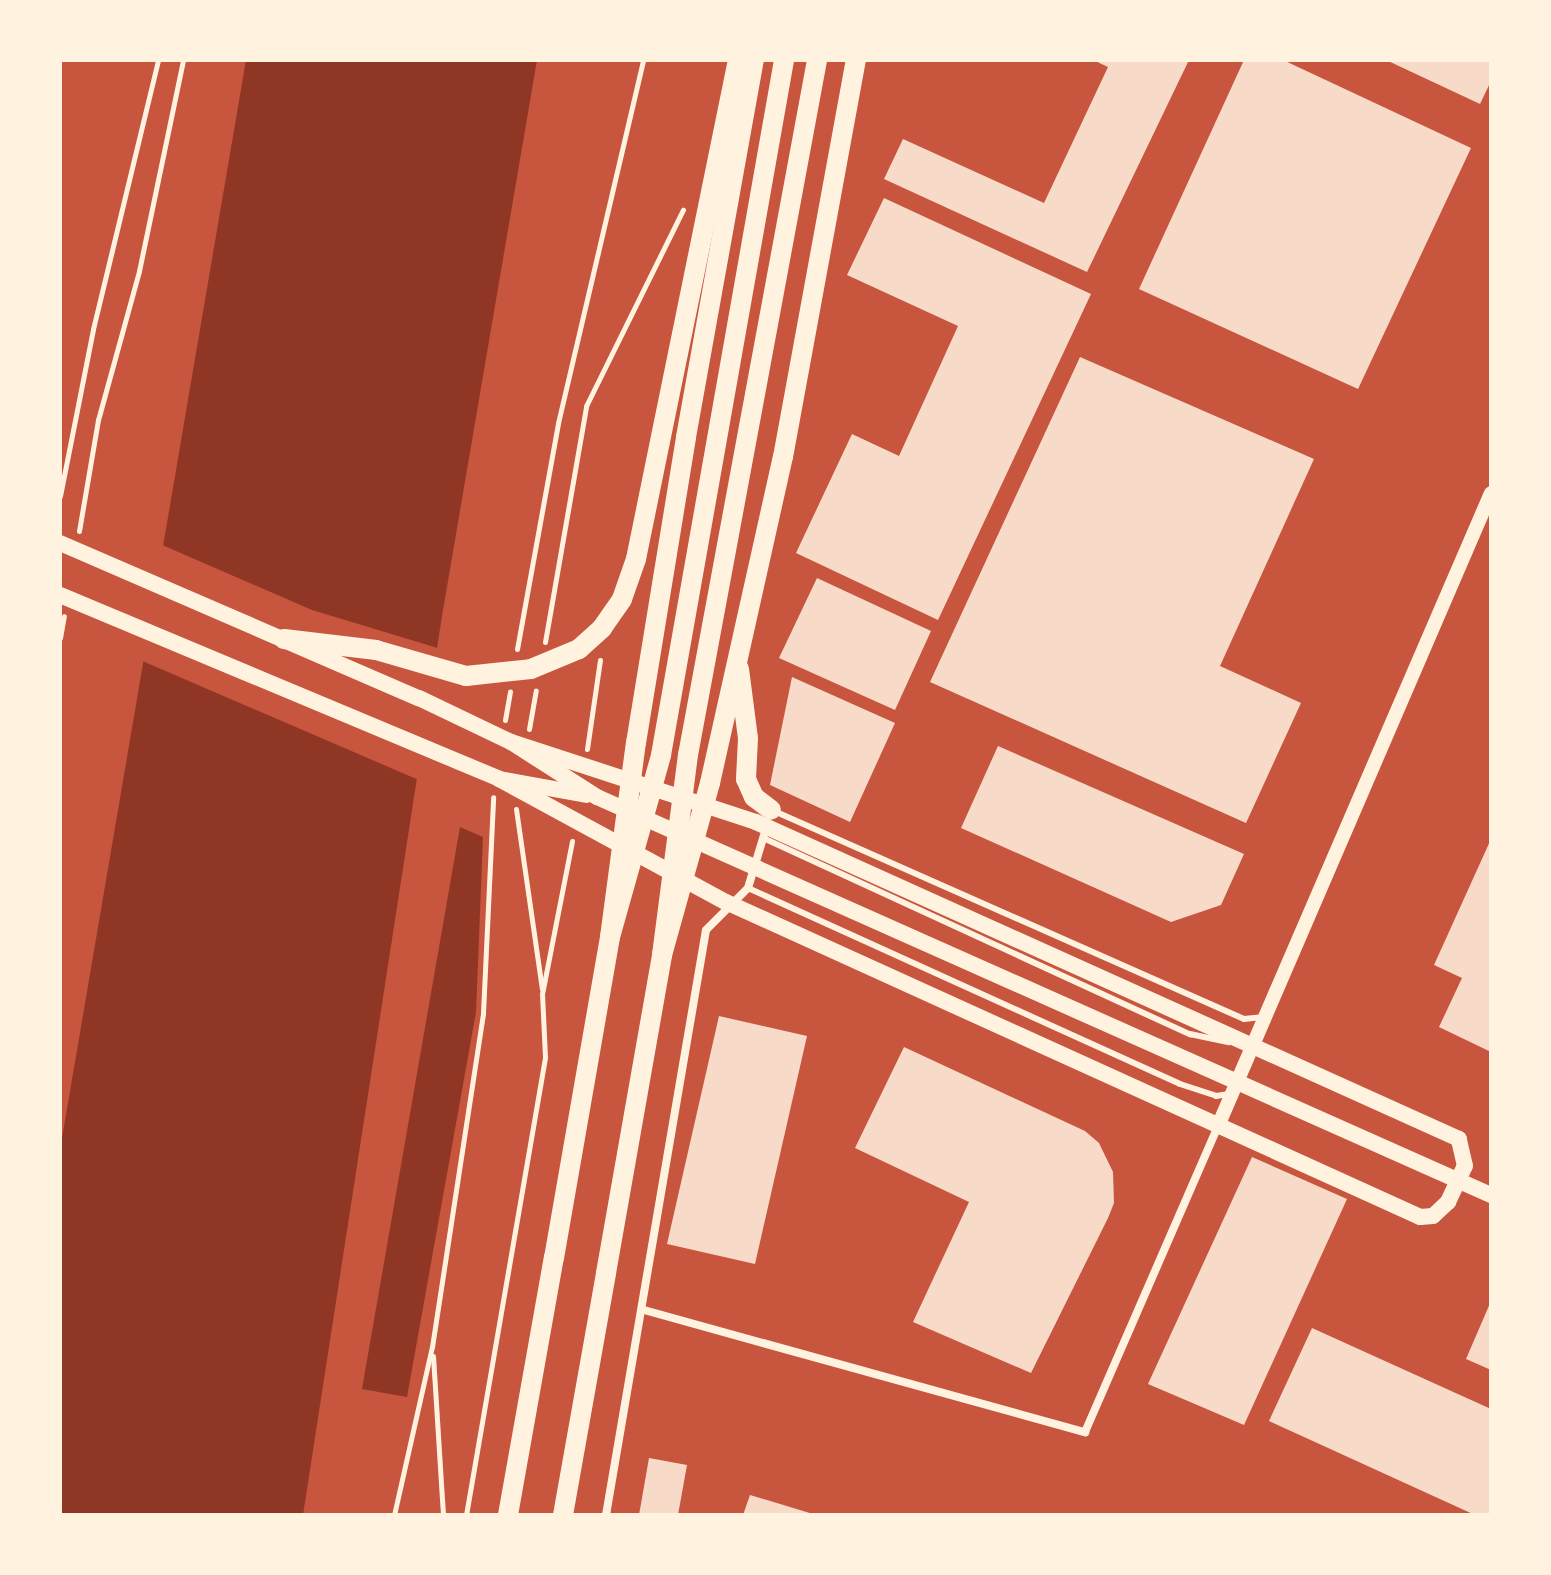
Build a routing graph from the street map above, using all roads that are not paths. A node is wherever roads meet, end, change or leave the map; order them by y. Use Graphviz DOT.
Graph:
graph roads {
  1 [pos="738,60"];
  2 [pos="754,60"];
  3 [pos="784,60"];
  4 [pos="817,60"];
  5 [pos="856,60"];
  6 [pos="1491,493"];
  7 [pos="68,544"];
  8 [pos="63,601"];
  9 [pos="284,639"];
  10 [pos="737,653"];
  11 [pos="511,742"];
  12 [pos="499,779"];
  13 [pos="597,797"];
  14 [pos="771,810"];
  15 [pos="763,838"];
  16 [pos="748,888"];
  17 [pos="610,937"];
  18 [pos="662,955"];
  19 [pos="1265,1015"];
  20 [pos="1253,1045"];
  21 [pos="1232,1092"];
  22 [pos="1218,1126"];
  23 [pos="1491,1195"];
  24 [pos="644,1310"];
  25 [pos="508,1515"];
  26 [pos="563,1515"];
  27 [pos="606,1515"];
  1 -- 9 [label="main road"];
  2 -- 17 [label="main road"];
  3 -- 17 [label="main road"];
  4 -- 18 [label="main road"];
  5 -- 10 [label="main road"];
  6 -- 19 [label="street"];
  7 -- 9 [label="main road"];
  8 -- 12 [label="main road"];
  9 -- 11 [label="main road"];
  10 -- 14 [label="main road"];
  10 -- 18 [label="main road"];
  11 -- 13 [label="main road"];
  11 -- 20 [label="main road"];
  12 -- 13 [label="main road"];
  12 -- 22 [label="main road"];
  13 -- 23 [label="main road"];
  14 -- 15 [label="street"];
  14 -- 19 [label="lane"];
  15 -- 16 [label="street"];
  15 -- 20 [label="lane"];
  16 -- 21 [label="lane"];
  16 -- 24 [label="street"];
  17 -- 25 [label="main road"];
  18 -- 26 [label="main road"];
  19 -- 20 [label="street"];
  20 -- 21 [label="street"];
  20 -- 22 [label="main road"];
  21 -- 22 [label="street"];
  22 -- 24 [label="street"];
  24 -- 27 [label="street"];
}
